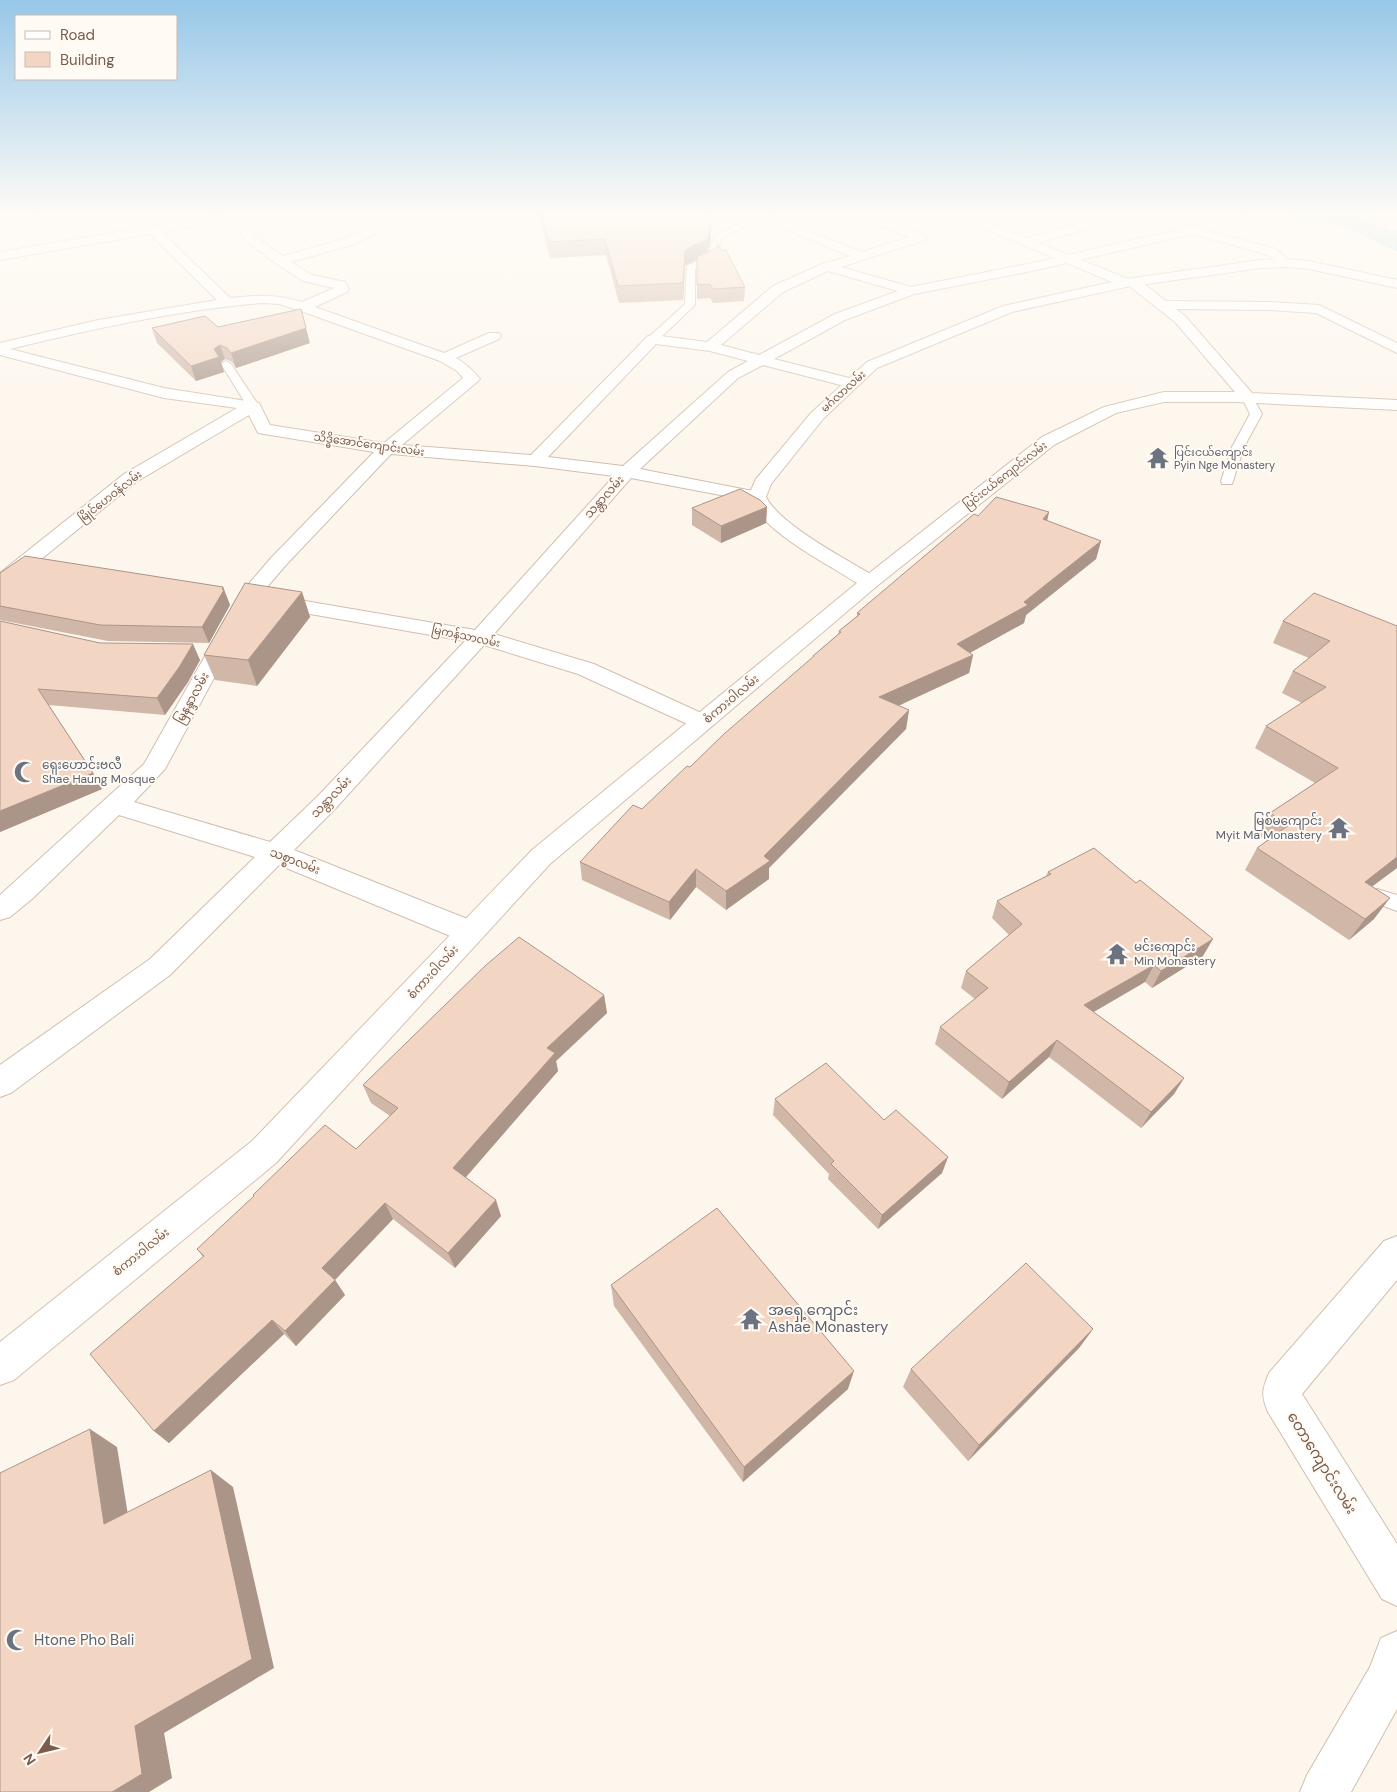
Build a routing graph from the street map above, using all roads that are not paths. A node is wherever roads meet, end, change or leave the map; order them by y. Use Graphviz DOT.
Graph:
graph roads {
  1 [pos="221,297"];
  2 [pos="325,297"];
  3 [pos="690,297"];
  4 [pos="769,297"];
  5 [pos="896,297"];
  6 [pos="1061,297"];
  7 [pos="1151,297"];
  8 [pos="227,302"];
  9 [pos="1163,305"];
  10 [pos="303,307"];
  11 [pos="494,336"];
  12 [pos="653,340"];
  13 [pos="0,347"];
  14 [pos="710,347"];
  15 [pos="1397,349"];
  16 [pos="0,351"];
  17 [pos="445,358"];
  18 [pos="761,360"];
  19 [pos="226,364"];
  20 [pos="852,383"];
  21 [pos="1248,398"];
  22 [pos="1397,405"];
  23 [pos="254,406"];
  24 [pos="386,449"];
  25 [pos="535,461"];
  26 [pos="626,472"];
  27 [pos="1228,481"];
  28 [pos="756,496"];
  29 [pos="870,582"];
  30 [pos="0,583"];
  31 [pos="237,596"];
  32 [pos="480,636"];
  33 [pos="702,722"];
  34 [pos="115,804"];
  35 [pos="275,853"];
  36 [pos="1377,896"];
  37 [pos="1397,903"];
  38 [pos="0,910"];
  39 [pos="470,932"];
  40 [pos="0,1082"];
  41 [pos="1397,1253"];
  42 [pos="0,1366"];
  43 [pos="1397,1584"];
  44 [pos="1397,1654"];
  45 [pos="1324,1792"];
  1 -- 8 [label="street"];
  2 -- 10 [label="street"];
  3 -- 12 [label="lane"];
  4 -- 14 [label="street"];
  5 -- 18 [label="street, သန္တာလမ်း"];
  6 -- 20 [label="street, မင်္ဂလာလမ်း"];
  7 -- 9 [label="street"];
  8 -- 10 [label="street"];
  8 -- 13 [label="street"];
  9 -- 15 [label="street"];
  9 -- 21 [label="street"];
  10 -- 17 [label="street"];
  11 -- 17 [label="street"];
  12 -- 14 [label="street"];
  12 -- 25 [label="street"];
  14 -- 18 [label="street"];
  16 -- 23 [label="street"];
  17 -- 24 [label="street, မြနန္ဒာလမ်း"];
  18 -- 20 [label="street"];
  18 -- 26 [label="street, သန္တာလမ်း"];
  19 -- 23 [label="lane"];
  20 -- 28 [label="street, မင်္ဂလာလမ်း"];
  21 -- 22 [label="street, ပြင်းငယ်ကျောင်းလမ်း"];
  21 -- 27 [label="lane"];
  21 -- 29 [label="street, ပြင်းငယ်ကျောင်းလမ်း"];
  23 -- 24 [label="street, သိဒ္ဓိအောင်ကျောင်းလမ်း"];
  23 -- 30 [label="street, မြိုင်ဟေဝန်လမ်း"];
  24 -- 25 [label="street, သိဒ္ဓိအောင်ကျောင်းလမ်း"];
  24 -- 31 [label="street, မြနန္ဒာလမ်း"];
  25 -- 26 [label="street, သိဒ္ဓိအောင်ကျောင်းလမ်း"];
  26 -- 28 [label="street, သိဒ္ဓိအောင်ကျောင်းလမ်း"];
  26 -- 32 [label="street, သန္တာလမ်း"];
  28 -- 29 [label="street"];
  29 -- 33 [label="street, စံကားဝါလမ်း"];
  31 -- 32 [label="street, မြကန်သာလမ်း"];
  31 -- 34 [label="street, မြနန္ဒာလမ်း"];
  32 -- 33 [label="street, မြကန်သာလမ်း"];
  32 -- 35 [label="street, သန္တာလမ်း"];
  33 -- 39 [label="street, စံကားဝါလမ်း"];
  34 -- 35 [label="street, သစ္စာလမ်း"];
  34 -- 38 [label="street, မြနန္ဒာလမ်း"];
  35 -- 39 [label="street, သစ္စာလမ်း"];
  35 -- 40 [label="street, သန္တာလမ်း"];
  36 -- 37 [label="lane"];
  39 -- 42 [label="street, စံကားဝါလမ်း"];
  41 -- 43 [label="street, တောကျောင်းလမ်း"];
  44 -- 45 [label="street"];
}
